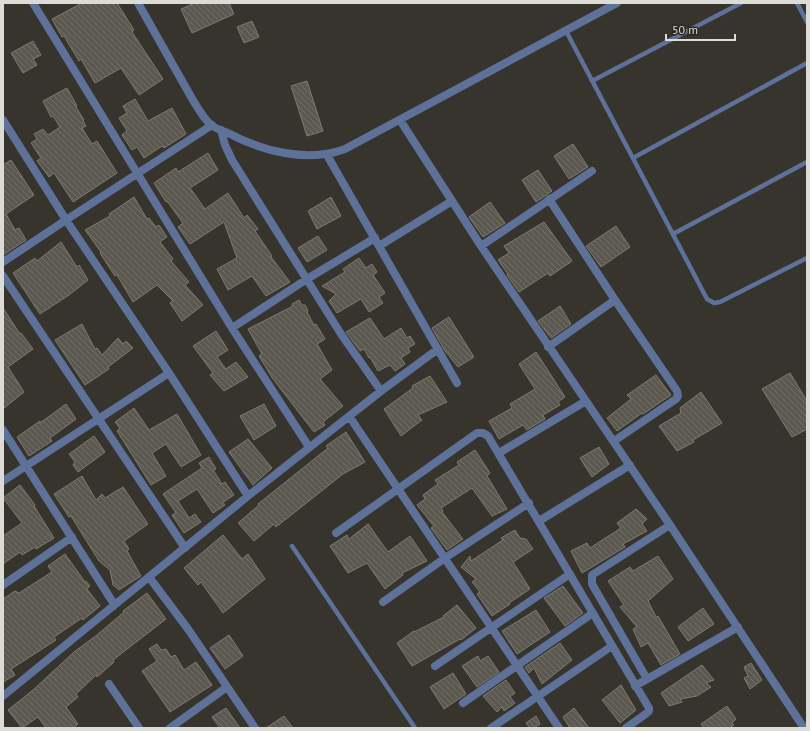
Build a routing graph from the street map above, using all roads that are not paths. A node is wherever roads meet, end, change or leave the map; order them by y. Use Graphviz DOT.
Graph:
graph roads {
  1 [pos="33,3"];
  2 [pos="138,3"];
  3 [pos="617,3"];
  4 [pos="741,3"];
  5 [pos="797,3"];
  6 [pos="807,22"];
  7 [pos="566,30"];
  8 [pos="807,63"];
  9 [pos="592,82"];
  10 [pos="3,120"];
  11 [pos="400,120"];
  12 [pos="212,125"];
  13 [pos="221,130"];
  14 [pos="327,155"];
  15 [pos="633,158"];
  16 [pos="807,162"];
  17 [pos="592,171"];
  18 [pos="137,173"];
  19 [pos="549,199"];
  20 [pos="452,201"];
  21 [pos="66,220"];
  22 [pos="673,234"];
  23 [pos="374,238"];
  24 [pos="379,246"];
  25 [pos="481,246"];
  26 [pos="807,258"];
  27 [pos="3,262"];
  28 [pos="3,276"];
  29 [pos="307,279"];
  30 [pos="615,300"];
  31 [pos="232,328"];
  32 [pos="548,347"];
  33 [pos="438,349"];
  34 [pos="169,373"];
  35 [pos="457,382"];
  36 [pos="381,391"];
  37 [pos="586,402"];
  38 [pos="349,416"];
  39 [pos="98,419"];
  40 [pos="3,430"];
  41 [pos="614,441"];
  42 [pos="310,448"];
  43 [pos="498,453"];
  44 [pos="630,465"];
  45 [pos="26,466"];
  46 [pos="3,481"];
  47 [pos="398,489"];
  48 [pos="248,496"];
  49 [pos="529,503"];
  50 [pos="539,521"];
  51 [pos="670,525"];
  52 [pos="336,533"];
  53 [pos="72,537"];
  54 [pos="292,546"];
  55 [pos="184,548"];
  56 [pos="445,558"];
  57 [pos="570,574"];
  58 [pos="149,577"];
  59 [pos="3,585"];
  60 [pos="383,602"];
  61 [pos="114,604"];
  62 [pos="593,613"];
  63 [pos="491,626"];
  64 [pos="738,627"];
  65 [pos="612,646"];
  66 [pos="517,665"];
  67 [pos="434,666"];
  68 [pos="647,679"];
  69 [pos="109,684"];
  70 [pos="636,686"];
  71 [pos="227,687"];
  72 [pos="3,696"];
  73 [pos="538,696"];
  74 [pos="463,703"];
  75 [pos="139,728"];
  76 [pos="170,728"];
  77 [pos="255,728"];
  78 [pos="415,728"];
  79 [pos="491,728"];
  80 [pos="560,728"];
  81 [pos="626,728"];
  82 [pos="804,728"];
  1 -- 18 [label="street"];
  2 -- 12 [label="street"];
  3 -- 7 [label="street"];
  4 -- 9 [label="lane"];
  5 -- 6 [label="lane"];
  7 -- 9 [label="lane"];
  7 -- 11 [label="street"];
  8 -- 15 [label="lane"];
  9 -- 15 [label="lane"];
  10 -- 21 [label="street"];
  11 -- 14 [label="street"];
  11 -- 20 [label="street"];
  12 -- 13 [label="street"];
  12 -- 18 [label="street"];
  13 -- 14 [label="street"];
  13 -- 29 [label="street"];
  14 -- 23 [label="street"];
  15 -- 22 [label="lane"];
  16 -- 22 [label="lane"];
  17 -- 19 [label="street"];
  18 -- 21 [label="street"];
  18 -- 31 [label="street"];
  19 -- 25 [label="street"];
  19 -- 30 [label="street"];
  20 -- 24 [label="street"];
  20 -- 25 [label="street"];
  21 -- 27 [label="street"];
  21 -- 34 [label="street"];
  22 -- 26 [label="lane"];
  23 -- 24 [label="street"];
  23 -- 29 [label="street"];
  24 -- 33 [label="street"];
  25 -- 32 [label="street"];
  28 -- 39 [label="street"];
  29 -- 31 [label="street"];
  29 -- 36 [label="street"];
  30 -- 32 [label="street"];
  30 -- 41 [label="street"];
  31 -- 42 [label="street"];
  32 -- 37 [label="street"];
  33 -- 35 [label="street"];
  33 -- 36 [label="street"];
  34 -- 39 [label="street"];
  34 -- 48 [label="street"];
  36 -- 38 [label="street"];
  37 -- 41 [label="street"];
  37 -- 43 [label="street"];
  38 -- 42 [label="street"];
  38 -- 47 [label="street"];
  39 -- 45 [label="street"];
  39 -- 55 [label="street"];
  40 -- 45 [label="street"];
  41 -- 44 [label="street"];
  42 -- 48 [label="street"];
  43 -- 47 [label="street"];
  43 -- 49 [label="street"];
  44 -- 50 [label="street"];
  44 -- 51 [label="street"];
  45 -- 46 [label="street"];
  45 -- 53 [label="street"];
  47 -- 52 [label="street"];
  47 -- 56 [label="street"];
  48 -- 55 [label="street"];
  49 -- 50 [label="street"];
  49 -- 56 [label="street"];
  50 -- 57 [label="street"];
  51 -- 64 [label="street"];
  51 -- 68 [label="street"];
  53 -- 59 [label="street"];
  53 -- 61 [label="street"];
  54 -- 78 [label="lane"];
  55 -- 58 [label="street"];
  56 -- 60 [label="street"];
  56 -- 63 [label="street"];
  57 -- 62 [label="street"];
  57 -- 63 [label="street"];
  58 -- 61 [label="street"];
  58 -- 71 [label="street"];
  61 -- 72 [label="street"];
  62 -- 65 [label="street"];
  62 -- 66 [label="street"];
  63 -- 66 [label="street"];
  63 -- 67 [label="street"];
  64 -- 68 [label="street"];
  64 -- 82 [label="street"];
  65 -- 70 [label="street"];
  65 -- 73 [label="street"];
  66 -- 73 [label="street"];
  66 -- 74 [label="street"];
  68 -- 70 [label="street"];
  69 -- 75 [label="street"];
  70 -- 81 [label="street"];
  71 -- 76 [label="street"];
  71 -- 77 [label="street"];
  73 -- 79 [label="street"];
  73 -- 80 [label="street"];
}
